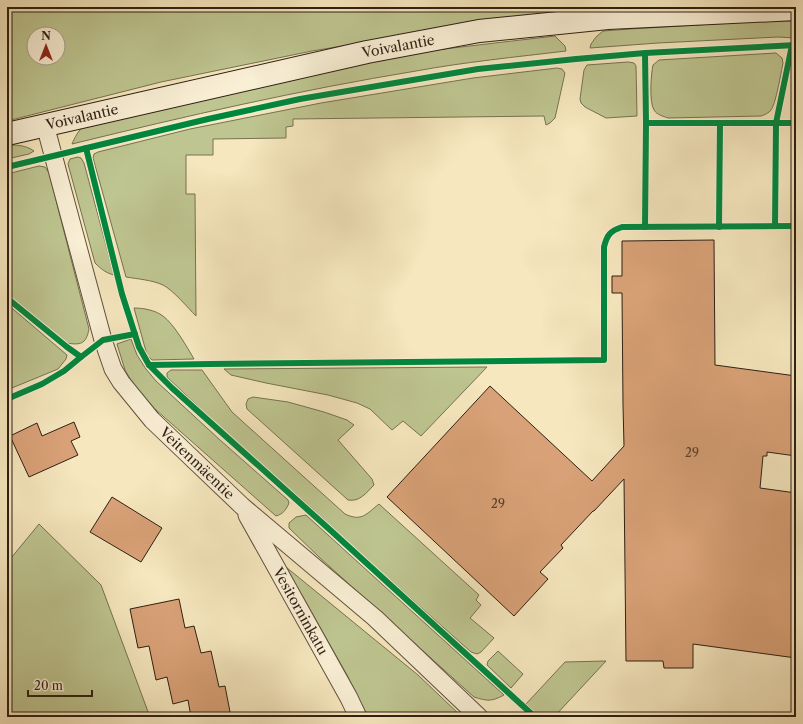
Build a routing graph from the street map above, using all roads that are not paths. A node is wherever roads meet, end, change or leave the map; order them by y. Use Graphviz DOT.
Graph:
graph roads {
  1 [pos="796,9"];
  2 [pos="45,125"];
  3 [pos="7,134"];
  4 [pos="242,506"];
  5 [pos="358,717"];
  6 [pos="479,717"];
  1 -- 2 [label="street, Voivalantie"];
  2 -- 3 [label="street, Voivalantie"];
  2 -- 4 [label="street, Veitenmäentie"];
  4 -- 5 [label="street, Vesitorninkatu"];
  4 -- 6 [label="street, Veitenmäentie"];
}
